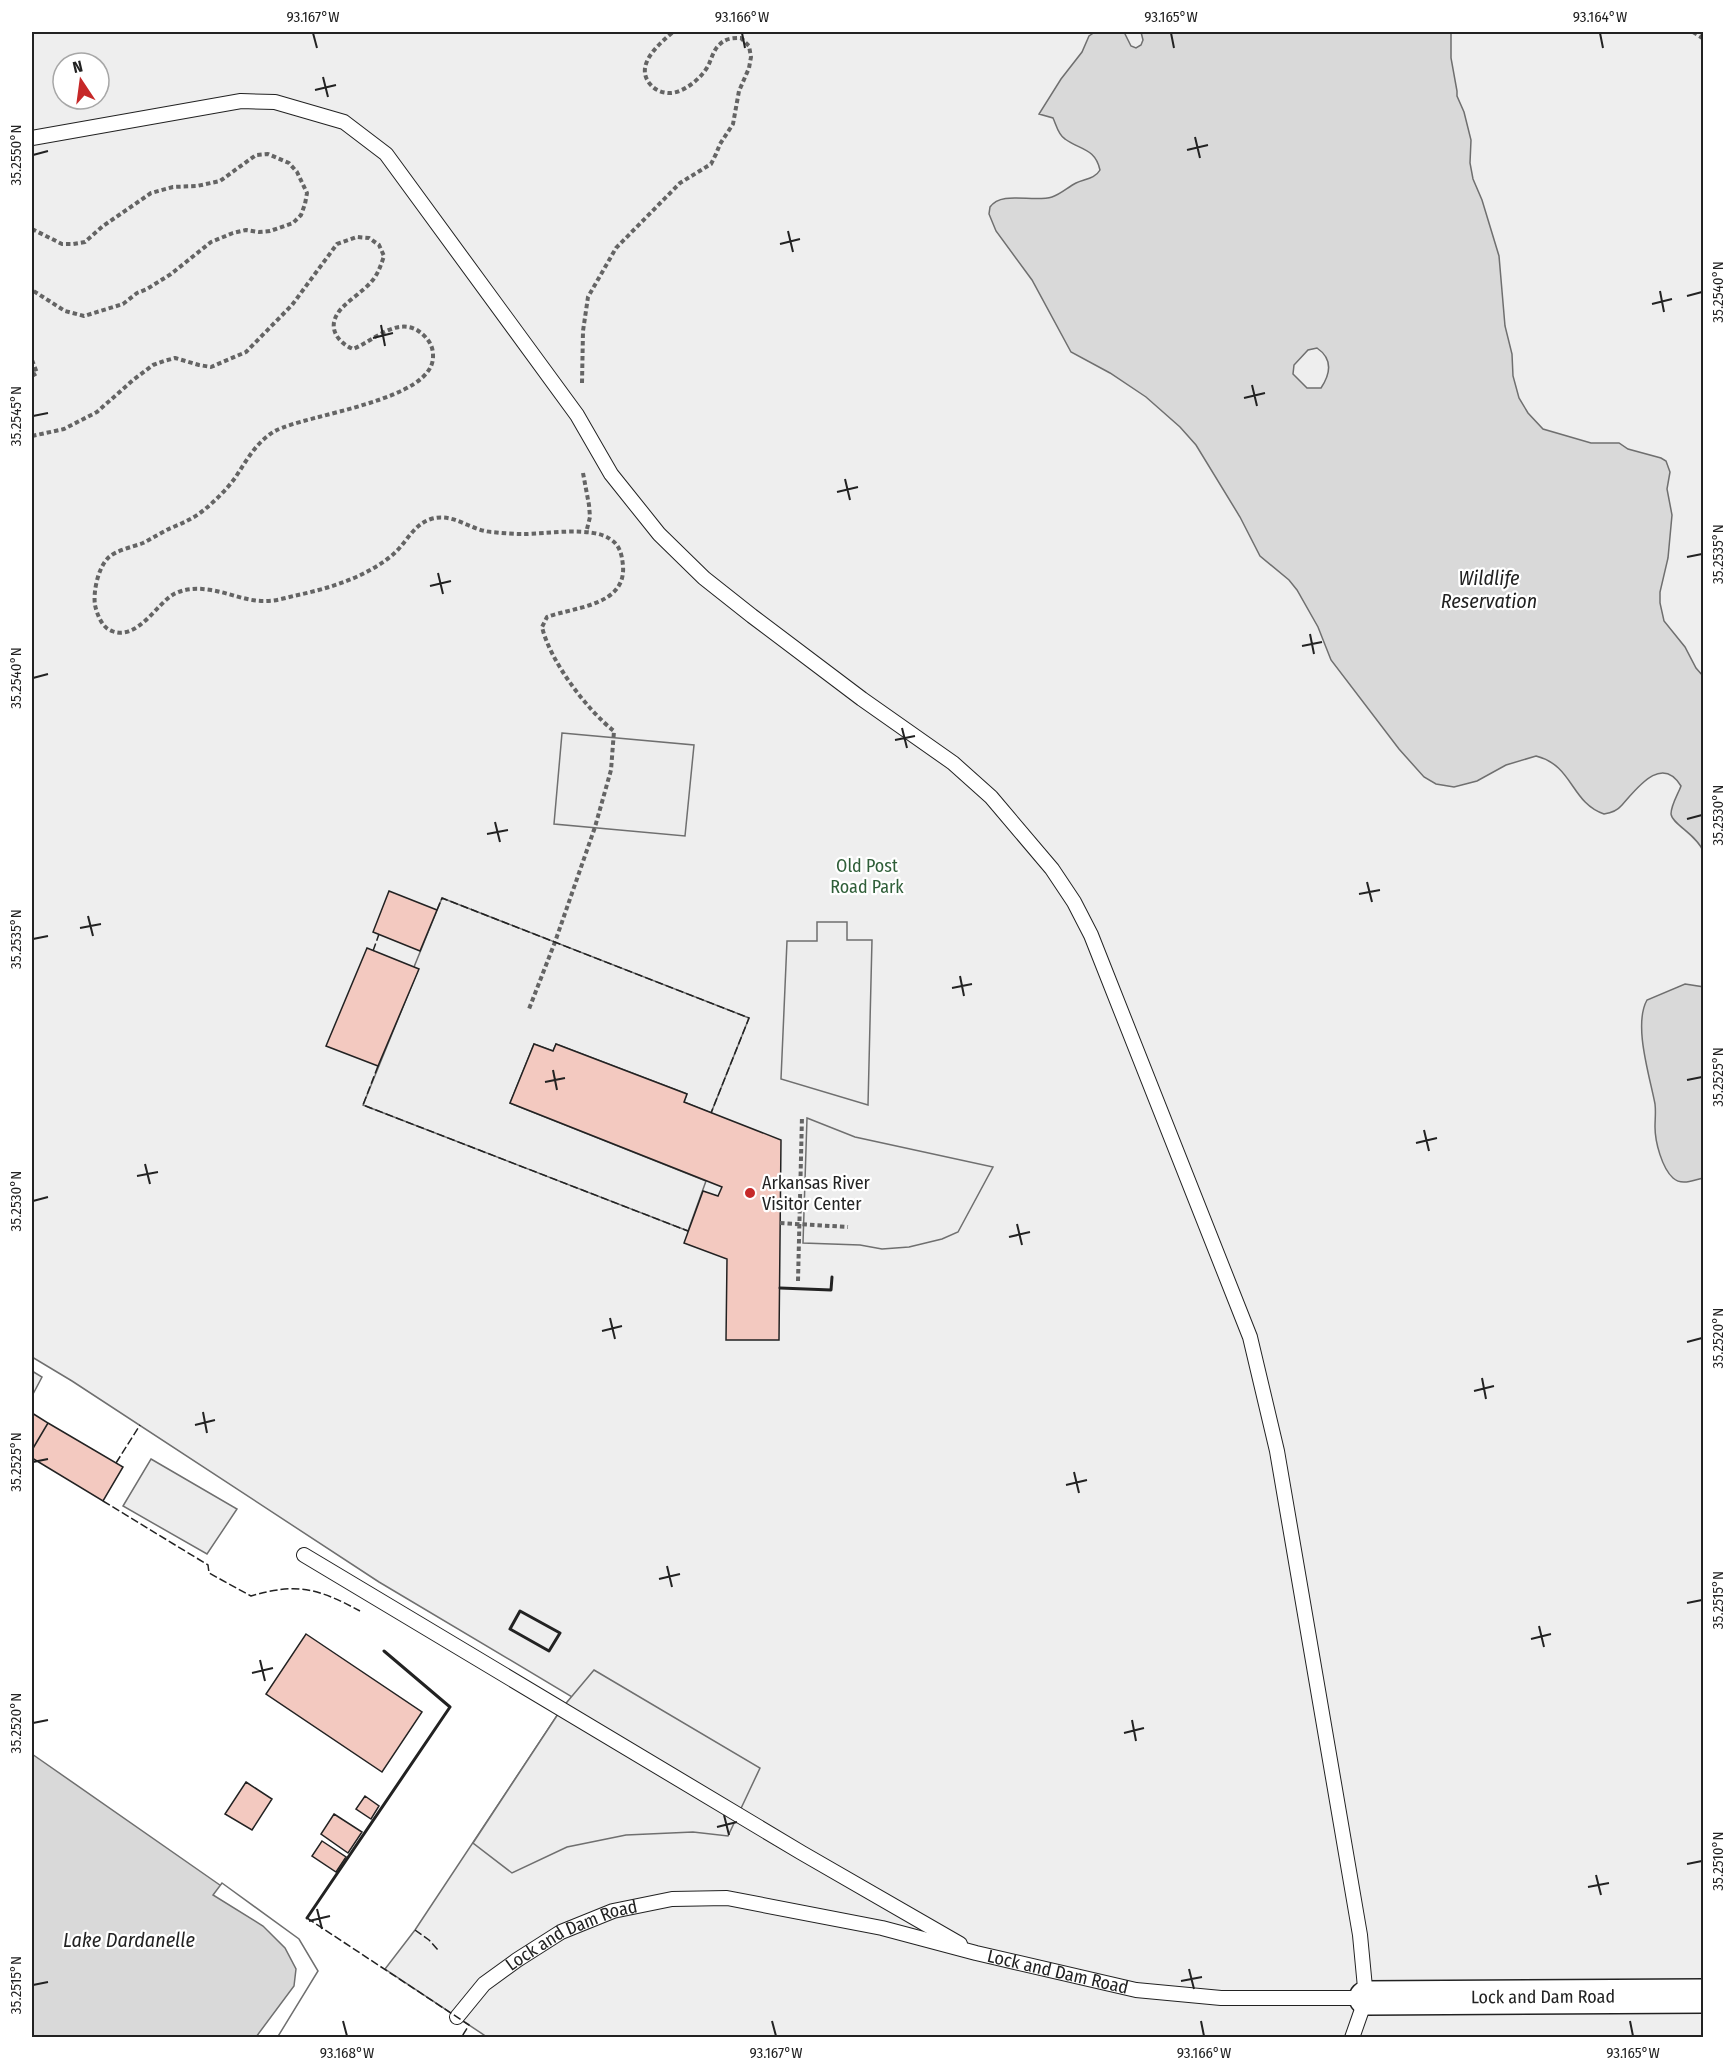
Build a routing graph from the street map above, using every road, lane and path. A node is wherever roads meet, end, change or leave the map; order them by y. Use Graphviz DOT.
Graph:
graph roads {
  1 [pos="673,32"];
  2 [pos="1693,32"];
  3 [pos="1704,39"];
  4 [pos="32,138"];
  5 [pos="32,229"];
  6 [pos="32,290"];
  7 [pos="32,360"];
  8 [pos="32,376"];
  9 [pos="577,415"];
  10 [pos="32,436"];
  11 [pos="529,1009"];
  12 [pos="802,1116"];
  13 [pos="780,1223"];
  14 [pos="800,1224"];
  15 [pos="848,1227"];
  16 [pos="798,1281"];
  17 [pos="304,1555"];
  18 [pos="976,1953"];
  19 [pos="1704,1996"];
  20 [pos="1366,1998"];
  21 [pos="457,2017"];
  22 [pos="1352,2037"];
  1 -- 9 [label="path"];
  2 -- 3 [label="path"];
  4 -- 9 [label="lane"];
  5 -- 6 [label="path"];
  7 -- 8 [label="path"];
  9 -- 20 [label="lane"];
  10 -- 11 [label="path"];
  12 -- 14 [label="path"];
  13 -- 14 [label="path"];
  14 -- 15 [label="path"];
  14 -- 16 [label="path"];
  17 -- 18 [label="lane"];
  18 -- 20 [label="lane, Lock and Dam Road"];
  18 -- 21 [label="lane, Lock and Dam Road"];
  19 -- 20 [label="street, Lock and Dam Road"];
  20 -- 22 [label="lane"];
}
